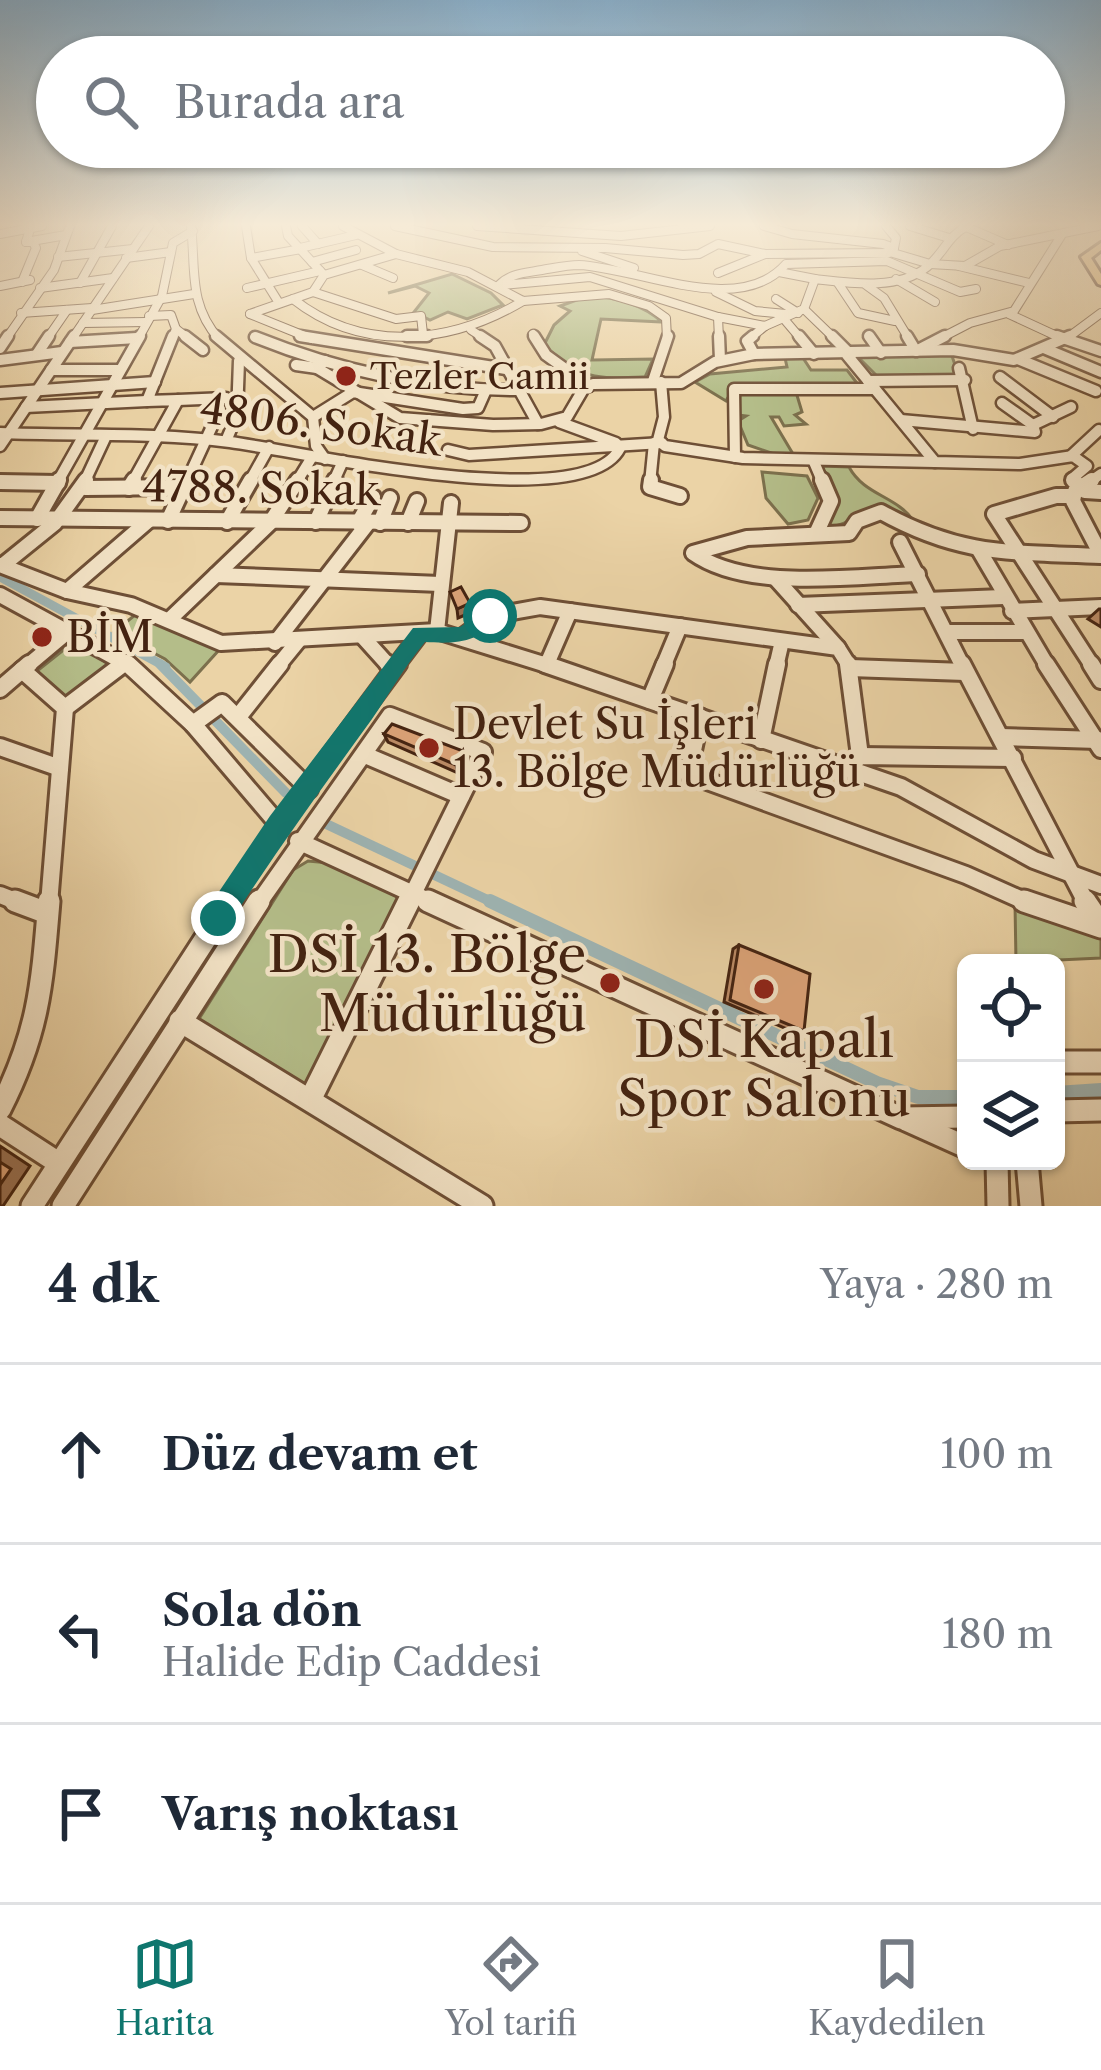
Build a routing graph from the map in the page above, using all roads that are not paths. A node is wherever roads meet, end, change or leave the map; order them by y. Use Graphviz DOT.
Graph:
graph roads {
  1 [pos="44,282"];
  2 [pos="87,282"];
  3 [pos="110,282"];
  4 [pos="164,282"];
  5 [pos="194,282"];
  6 [pos="267,282"];
  7 [pos="318,282"];
  8 [pos="492,282"];
  9 [pos="502,282"];
  10 [pos="530,282"];
  11 [pos="607,282"];
  12 [pos="675,282"];
  13 [pos="765,282"];
  14 [pos="814,282"];
  15 [pos="832,282"];
  16 [pos="870,282"];
  17 [pos="903,282"];
  18 [pos="938,282"];
  19 [pos="1026,282"];
  20 [pos="263,283"];
  21 [pos="838,283"];
  22 [pos="1029,283"];
  23 [pos="76,284"];
  24 [pos="499,285"];
  25 [pos="866,285"];
  26 [pos="40,289"];
  27 [pos="976,289"];
  28 [pos="712,290"];
  29 [pos="313,292"];
  30 [pos="194,294"];
  31 [pos="292,299"];
  32 [pos="776,299"];
  33 [pos="914,299"];
  34 [pos="159,301"];
  35 [pos="523,301"];
  36 [pos="278,303"];
  37 [pos="69,304"];
  38 [pos="266,307"];
  39 [pos="92,309"];
  40 [pos="1101,313"];
  41 [pos="20,314"];
  42 [pos="795,314"];
  43 [pos="1009,314"];
  44 [pos="0,317"];
  45 [pos="718,317"];
  46 [pos="148,319"];
  47 [pos="896,321"];
  48 [pos="83,323"];
  49 [pos="765,326"];
  50 [pos="176,329"];
  51 [pos="471,330"];
  52 [pos="423,334"];
  53 [pos="533,334"];
  54 [pos="869,336"];
  55 [pos="255,337"];
  56 [pos="137,338"];
  57 [pos="1065,340"];
  58 [pos="66,347"];
  59 [pos="0,348"];
  60 [pos="203,350"];
  61 [pos="1046,350"];
  62 [pos="379,351"];
  63 [pos="916,351"];
  64 [pos="1101,351"];
  65 [pos="881,353"];
  66 [pos="37,354"];
  67 [pos="754,354"];
  68 [pos="814,354"];
  69 [pos="849,355"];
  70 [pos="1018,359"];
  71 [pos="0,360"];
  72 [pos="720,360"];
  73 [pos="238,361"];
  74 [pos="321,364"];
  75 [pos="296,365"];
  76 [pos="366,368"];
  77 [pos="506,369"];
  78 [pos="51,370"];
  79 [pos="119,370"];
  80 [pos="572,372"];
  81 [pos="1101,372"];
  82 [pos="1000,376"];
  83 [pos="155,382"];
  84 [pos="657,382"];
  85 [pos="872,385"];
  86 [pos="112,386"];
  87 [pos="517,386"];
  88 [pos="590,386"];
  89 [pos="38,390"];
  90 [pos="351,390"];
  91 [pos="486,390"];
  92 [pos="1096,391"];
  93 [pos="0,393"];
  94 [pos="178,400"];
  95 [pos="147,401"];
  96 [pos="1001,403"];
  97 [pos="101,405"];
  98 [pos="26,407"];
  99 [pos="1071,407"];
  100 [pos="313,416"];
  101 [pos="1053,417"];
  102 [pos="901,420"];
  103 [pos="560,422"];
  104 [pos="538,424"];
  105 [pos="1033,425"];
  106 [pos="973,429"];
  107 [pos="1099,430"];
  108 [pos="4,433"];
  109 [pos="85,435"];
  110 [pos="106,436"];
  111 [pos="160,436"];
  112 [pos="203,441"];
  113 [pos="226,441"];
  114 [pos="658,443"];
  115 [pos="0,446"];
  116 [pos="618,446"];
  117 [pos="269,448"];
  118 [pos="448,450"];
  119 [pos="1071,456"];
  120 [pos="735,457"];
  121 [pos="318,458"];
  122 [pos="344,461"];
  123 [pos="814,462"];
  124 [pos="935,462"];
  125 [pos="1101,474"];
  126 [pos="0,482"];
  127 [pos="58,483"];
  128 [pos="184,487"];
  129 [pos="85,488"];
  130 [pos="129,488"];
  131 [pos="1076,492"];
  132 [pos="1101,492"];
  133 [pos="680,496"];
  134 [pos="373,497"];
  135 [pos="390,498"];
  136 [pos="417,501"];
  137 [pos="451,503"];
  138 [pos="0,518"];
  139 [pos="64,518"];
  140 [pos="37,519"];
  141 [pos="148,521"];
  142 [pos="168,521"];
  143 [pos="227,522"];
  144 [pos="316,522"];
  145 [pos="369,523"];
  146 [pos="408,523"];
  147 [pos="521,523"];
  148 [pos="270,524"];
  149 [pos="448,524"];
  150 [pos="816,534"];
  151 [pos="900,542"];
  152 [pos="979,550"];
  153 [pos="1016,554"];
  154 [pos="1101,556"];
  155 [pos="1,565"];
  156 [pos="918,574"];
  157 [pos="215,575"];
  158 [pos="776,579"];
  159 [pos="326,580"];
  160 [pos="440,584"];
  161 [pos="68,592"];
  162 [pos="1,597"];
  163 [pos="931,599"];
  164 [pos="798,604"];
  165 [pos="1008,604"];
  166 [pos="1101,607"];
  167 [pos="1053,608"];
  168 [pos="570,611"];
  169 [pos="169,620"];
  170 [pos="680,626"];
  171 [pos="70,630"];
  172 [pos="428,632"];
  173 [pos="948,632"];
  174 [pos="1026,632"];
  175 [pos="362,636"];
  176 [pos="464,636"];
  177 [pos="299,640"];
  178 [pos="782,640"];
  179 [pos="275,643"];
  180 [pos="838,648"];
  181 [pos="126,662"];
  182 [pos="547,664"];
  183 [pos="391,668"];
  184 [pos="850,668"];
  185 [pos="22,670"];
  186 [pos="965,671"];
  187 [pos="1101,680"];
  188 [pos="0,689"];
  189 [pos="650,700"];
  190 [pos="65,708"];
  191 [pos="211,709"];
  192 [pos="238,717"];
  193 [pos="700,717"];
  194 [pos="1001,737"];
  195 [pos="761,740"];
  196 [pos="1099,743"];
  197 [pos="0,747"];
  198 [pos="365,755"];
  199 [pos="1013,758"];
  200 [pos="853,762"];
  201 [pos="60,768"];
  202 [pos="309,789"];
  203 [pos="461,796"];
  204 [pos="279,825"];
  205 [pos="298,841"];
  206 [pos="1067,873"];
  207 [pos="420,879"];
  208 [pos="1101,885"];
  209 [pos="0,896"];
  210 [pos="47,913"];
  211 [pos="1101,926"];
  212 [pos="180,1021"];
  213 [pos="1065,1061"];
  214 [pos="1101,1062"];
  215 [pos="310,1100"];
  216 [pos="0,1109"];
  217 [pos="1101,1110"];
  218 [pos="1065,1112"];
  219 [pos="957,1117"];
  220 [pos="901,1118"];
  221 [pos="0,1125"];
  222 [pos="957,1143"];
  223 [pos="58,1162"];
  224 [pos="997,1170"];
  225 [pos="1028,1170"];
  226 [pos="32,1206"];
  227 [pos="62,1206"];
  228 [pos="482,1206"];
  229 [pos="998,1206"];
  230 [pos="1031,1206"];
  1 -- 26 [label="street"];
  2 -- 23 [label="street"];
  3 -- 39 [label="street"];
  4 -- 34 [label="street"];
  5 -- 30 [label="street"];
  6 -- 20 [label="street"];
  7 -- 29 [label="street"];
  8 -- 24 [label="street"];
  9 -- 24 [label="street"];
  10 -- 24 [label="street"];
  11 -- 45 [label="street"];
  12 -- 28 [label="street"];
  13 -- 28 [label="street"];
  14 -- 42 [label="street"];
  15 -- 21 [label="street"];
  16 -- 25 [label="street"];
  17 -- 33 [label="street"];
  18 -- 27 [label="street"];
  19 -- 22 [label="street"];
  20 -- 36 [label="street"];
  20 -- 38 [label="street"];
  21 -- 25 [label="street"];
  21 -- 47 [label="street"];
  22 -- 43 [label="street"];
  23 -- 26 [label="street"];
  23 -- 37 [label="street"];
  24 -- 35 [label="street"];
  25 -- 47 [label="street"];
  26 -- 41 [label="street"];
  28 -- 42 [label="street"];
  29 -- 31 [label="street"];
  29 -- 52 [label="street"];
  30 -- 34 [label="street"];
  30 -- 73 [label="street"];
  31 -- 36 [label="street"];
  31 -- 52 [label="street"];
  32 -- 42 [label="street"];
  34 -- 39 [label="street"];
  34 -- 46 [label="street"];
  35 -- 51 [label="street"];
  35 -- 84 [label="street"];
  36 -- 38 [label="street"];
  37 -- 39 [label="street"];
  37 -- 41 [label="street"];
  37 -- 66 [label="street"];
  38 -- 62 [label="street"];
  39 -- 48 [label="street"];
  40 -- 57 [label="street"];
  41 -- 44 [label="street"];
  41 -- 59 [label="street"];
  42 -- 49 [label="street"];
  42 -- 68 [label="street"];
  42 -- 69 [label="street"];
  43 -- 57 [label="street"];
  43 -- 63 [label="street"];
  45 -- 49 [label="street"];
  45 -- 72 [label="street"];
  46 -- 48 [label="street"];
  46 -- 50 [label="street"];
  46 -- 56 [label="street"];
  47 -- 63 [label="street"];
  48 -- 58 [label="street"];
  49 -- 67 [label="street"];
  50 -- 60 [label="street"];
  50 -- 83 [label="street"];
  51 -- 52 [label="street"];
  51 -- 77 [label="street"];
  53 -- 80 [label="street"];
  54 -- 65 [label="street"];
  55 -- 74 [label="street"];
  56 -- 58 [label="street"];
  56 -- 79 [label="street"];
  57 -- 61 [label="street"];
  57 -- 64 [label="street"];
  58 -- 66 [label="street"];
  58 -- 78 [label="street"];
  61 -- 70 [label="street"];
  61 -- 81 [label="street"];
  62 -- 76 [label="street"];
  62 -- 77 [label="street"];
  63 -- 65 [label="street"];
  63 -- 70 [label="street"];
  65 -- 69 [label="street"];
  66 -- 71 [label="street"];
  67 -- 68 [label="street"];
  67 -- 72 [label="street"];
  68 -- 69 [label="street"];
  69 -- 85 [label="street"];
  70 -- 92 [label="street"];
  72 -- 84 [label="street"];
  73 -- 100 [label="street"];
  73 -- 113 [label="street"];
  74 -- 75 [label="street"];
  74 -- 76 [label="street"];
  74 -- 90 [label="street"];
  76 -- 90 [label="street"];
  76 -- 91 [label="street"];
  77 -- 87 [label="street"];
  78 -- 79 [label="street"];
  78 -- 89 [label="street"];
  79 -- 86 [label="street"];
  80 -- 87 [label="street"];
  80 -- 88 [label="street"];
  82 -- 101 [label="street"];
  83 -- 86 [label="street"];
  83 -- 95 [label="street"];
  84 -- 88 [label="street"];
  84 -- 114 [label="street"];
  85 -- 102 [label="street"];
  85 -- 106 [label="street"];
  85 -- 120 [label="street"];
  86 -- 89 [label="street"];
  86 -- 97 [label="street"];
  87 -- 91 [label="street"];
  87 -- 104 [label="street"];
  88 -- 103 [label="street"];
  89 -- 93 [label="street"];
  89 -- 98 [label="street"];
  90 -- 91 [label="street"];
  90 -- 100 [label="street"];
  90 -- 104 [label="street"];
  94 -- 95 [label="street"];
  94 -- 111 [label="street"];
  94 -- 112 [label="street"];
  95 -- 97 [label="street"];
  96 -- 105 [label="street"];
  97 -- 98 [label="street"];
  97 -- 109 [label="street"];
  98 -- 108 [label="street"];
  99 -- 101 [label="street"];
  100 -- 121 [label="street"];
  101 -- 105 [label="street"];
  102 -- 106 [label="street"];
  102 -- 124 [label="street"];
  103 -- 104 [label="street"];
  103 -- 116 [label="street"];
  105 -- 106 [label="street"];
  107 -- 119 [label="street"];
  108 -- 109 [label="street, 4806. Sokak"];
  108 -- 115 [label="street"];
  109 -- 110 [label="street, 4806. Sokak"];
  109 -- 127 [label="street"];
  110 -- 111 [label="street, 4806. Sokak"];
  110 -- 129 [label="street"];
  111 -- 112 [label="street, 4806. Sokak"];
  111 -- 130 [label="street"];
  112 -- 113 [label="street, 4806. Sokak"];
  112 -- 128 [label="street"];
  113 -- 117 [label="street, 4806. Sokak"];
  114 -- 116 [label="street"];
  114 -- 120 [label="street"];
  114 -- 133 [label="street"];
  116 -- 118 [label="street"];
  116 -- 122 [label="street, 4806. Sokak"];
  117 -- 121 [label="street, 4806. Sokak"];
  117 -- 143 [label="street"];
  119 -- 124 [label="street"];
  119 -- 131 [label="street"];
  120 -- 123 [label="street"];
  121 -- 122 [label="street, 4806. Sokak"];
  121 -- 148 [label="street"];
  122 -- 144 [label="street"];
  123 -- 124 [label="street"];
  123 -- 150 [label="street"];
  125 -- 131 [label="street"];
  126 -- 127 [label="street"];
  127 -- 140 [label="street"];
  128 -- 130 [label="street"];
  128 -- 142 [label="street"];
  129 -- 130 [label="street"];
  129 -- 139 [label="street"];
  131 -- 132 [label="street"];
  131 -- 153 [label="street"];
  131 -- 154 [label="street"];
  134 -- 145 [label="street"];
  135 -- 145 [label="street"];
  136 -- 146 [label="street"];
  137 -- 149 [label="street"];
  138 -- 140 [label="street, 4788. Sokak"];
  139 -- 140 [label="street, 4788. Sokak"];
  139 -- 141 [label="street, 4788. Sokak"];
  139 -- 155 [label="street"];
  141 -- 142 [label="street, 4788. Sokak"];
  141 -- 161 [label="street"];
  142 -- 143 [label="street, 4788. Sokak"];
  143 -- 148 [label="street, 4788. Sokak"];
  144 -- 145 [label="street, 4788. Sokak"];
  144 -- 148 [label="street, 4788. Sokak"];
  145 -- 146 [label="street, 4788. Sokak"];
  145 -- 159 [label="street"];
  146 -- 149 [label="street, 4788. Sokak"];
  147 -- 149 [label="street, 4788. Sokak"];
  148 -- 157 [label="street"];
  149 -- 160 [label="street"];
  150 -- 152 [label="street"];
  150 -- 158 [label="street"];
  151 -- 156 [label="street"];
  152 -- 153 [label="street"];
  152 -- 165 [label="street"];
  153 -- 154 [label="street"];
  153 -- 167 [label="street"];
  155 -- 161 [label="street"];
  156 -- 158 [label="street"];
  156 -- 163 [label="street"];
  157 -- 159 [label="street"];
  157 -- 169 [label="street"];
  158 -- 164 [label="street"];
  159 -- 160 [label="street"];
  159 -- 179 [label="street"];
  160 -- 172 [label="street"];
  161 -- 169 [label="street"];
  162 -- 171 [label="street"];
  163 -- 164 [label="street"];
  163 -- 165 [label="street"];
  163 -- 173 [label="street"];
  164 -- 180 [label="street"];
  165 -- 167 [label="street"];
  165 -- 174 [label="street"];
  166 -- 167 [label="street"];
  167 -- 187 [label="street"];
  168 -- 170 [label="street"];
  168 -- 176 [label="street"];
  168 -- 182 [label="street"];
  169 -- 179 [label="street"];
  170 -- 178 [label="street"];
  170 -- 189 [label="street"];
  171 -- 181 [label="street"];
  171 -- 185 [label="street"];
  172 -- 175 [label="street"];
  172 -- 176 [label="street"];
  172 -- 183 [label="street"];
  173 -- 174 [label="street"];
  173 -- 186 [label="street"];
  174 -- 196 [label="street"];
  175 -- 177 [label="street"];
  175 -- 183 [label="street"];
  176 -- 182 [label="street"];
  177 -- 179 [label="street"];
  177 -- 192 [label="street"];
  178 -- 180 [label="street"];
  178 -- 195 [label="street"];
  180 -- 184 [label="street"];
  181 -- 190 [label="street"];
  181 -- 191 [label="street"];
  182 -- 189 [label="street"];
  183 -- 202 [label="street"];
  184 -- 186 [label="street"];
  184 -- 200 [label="street"];
  185 -- 188 [label="street"];
  185 -- 190 [label="street"];
  186 -- 194 [label="street"];
  189 -- 193 [label="street"];
  190 -- 201 [label="street"];
  191 -- 192 [label="street"];
  191 -- 204 [label="street"];
  192 -- 202 [label="street"];
  193 -- 195 [label="street"];
  193 -- 211 [label="street"];
  194 -- 196 [label="street"];
  194 -- 199 [label="street"];
  195 -- 200 [label="street"];
  197 -- 201 [label="street"];
  198 -- 203 [label="street"];
  198 -- 203 [label="street"];
  198 -- 205 [label="street"];
  199 -- 200 [label="street"];
  199 -- 206 [label="street"];
  200 -- 206 [label="street"];
  201 -- 210 [label="street"];
  202 -- 204 [label="street"];
  203 -- 207 [label="street"];
  204 -- 223 [label="street"];
  205 -- 207 [label="street"];
  205 -- 212 [label="street"];
  206 -- 208 [label="street"];
  206 -- 211 [label="street"];
  207 -- 215 [label="street"];
  207 -- 220 [label="street"];
  209 -- 210 [label="street"];
  210 -- 216 [label="street"];
  212 -- 215 [label="street"];
  212 -- 227 [label="street"];
  213 -- 214 [label="street"];
  215 -- 228 [label="street"];
  217 -- 218 [label="street"];
  219 -- 220 [label="street"];
  220 -- 222 [label="street"];
  221 -- 223 [label="street"];
  223 -- 226 [label="street"];
  224 -- 229 [label="street"];
  225 -- 230 [label="street"];
}
